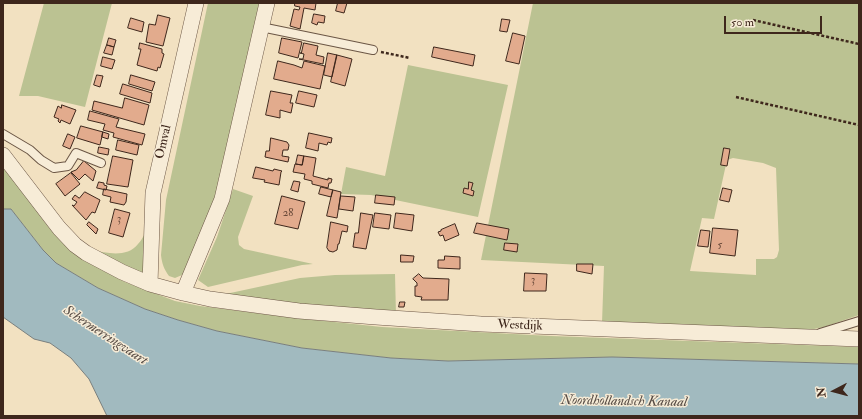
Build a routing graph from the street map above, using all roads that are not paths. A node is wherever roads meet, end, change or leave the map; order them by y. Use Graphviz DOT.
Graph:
graph roads {
  1 [pos="196,3"];
  2 [pos="267,3"];
  3 [pos="261,27"];
  4 [pos="373,50"];
  5 [pos="3,134"];
  6 [pos="3,155"];
  7 [pos="101,163"];
  8 [pos="150,284"];
  9 [pos="183,293"];
  10 [pos="859,321"];
  11 [pos="808,337"];
  12 [pos="859,339"];
  1 -- 8 [label="street, Omval"];
  2 -- 3 [label="street"];
  3 -- 4 [label="lane"];
  3 -- 9 [label="street"];
  5 -- 7 [label="lane"];
  6 -- 8 [label="street, Westdijk"];
  8 -- 9 [label="street, Westdijk"];
  9 -- 11 [label="street, Westdijk"];
  10 -- 11 [label="lane"];
  11 -- 12 [label="street, Westdijk"];
}
